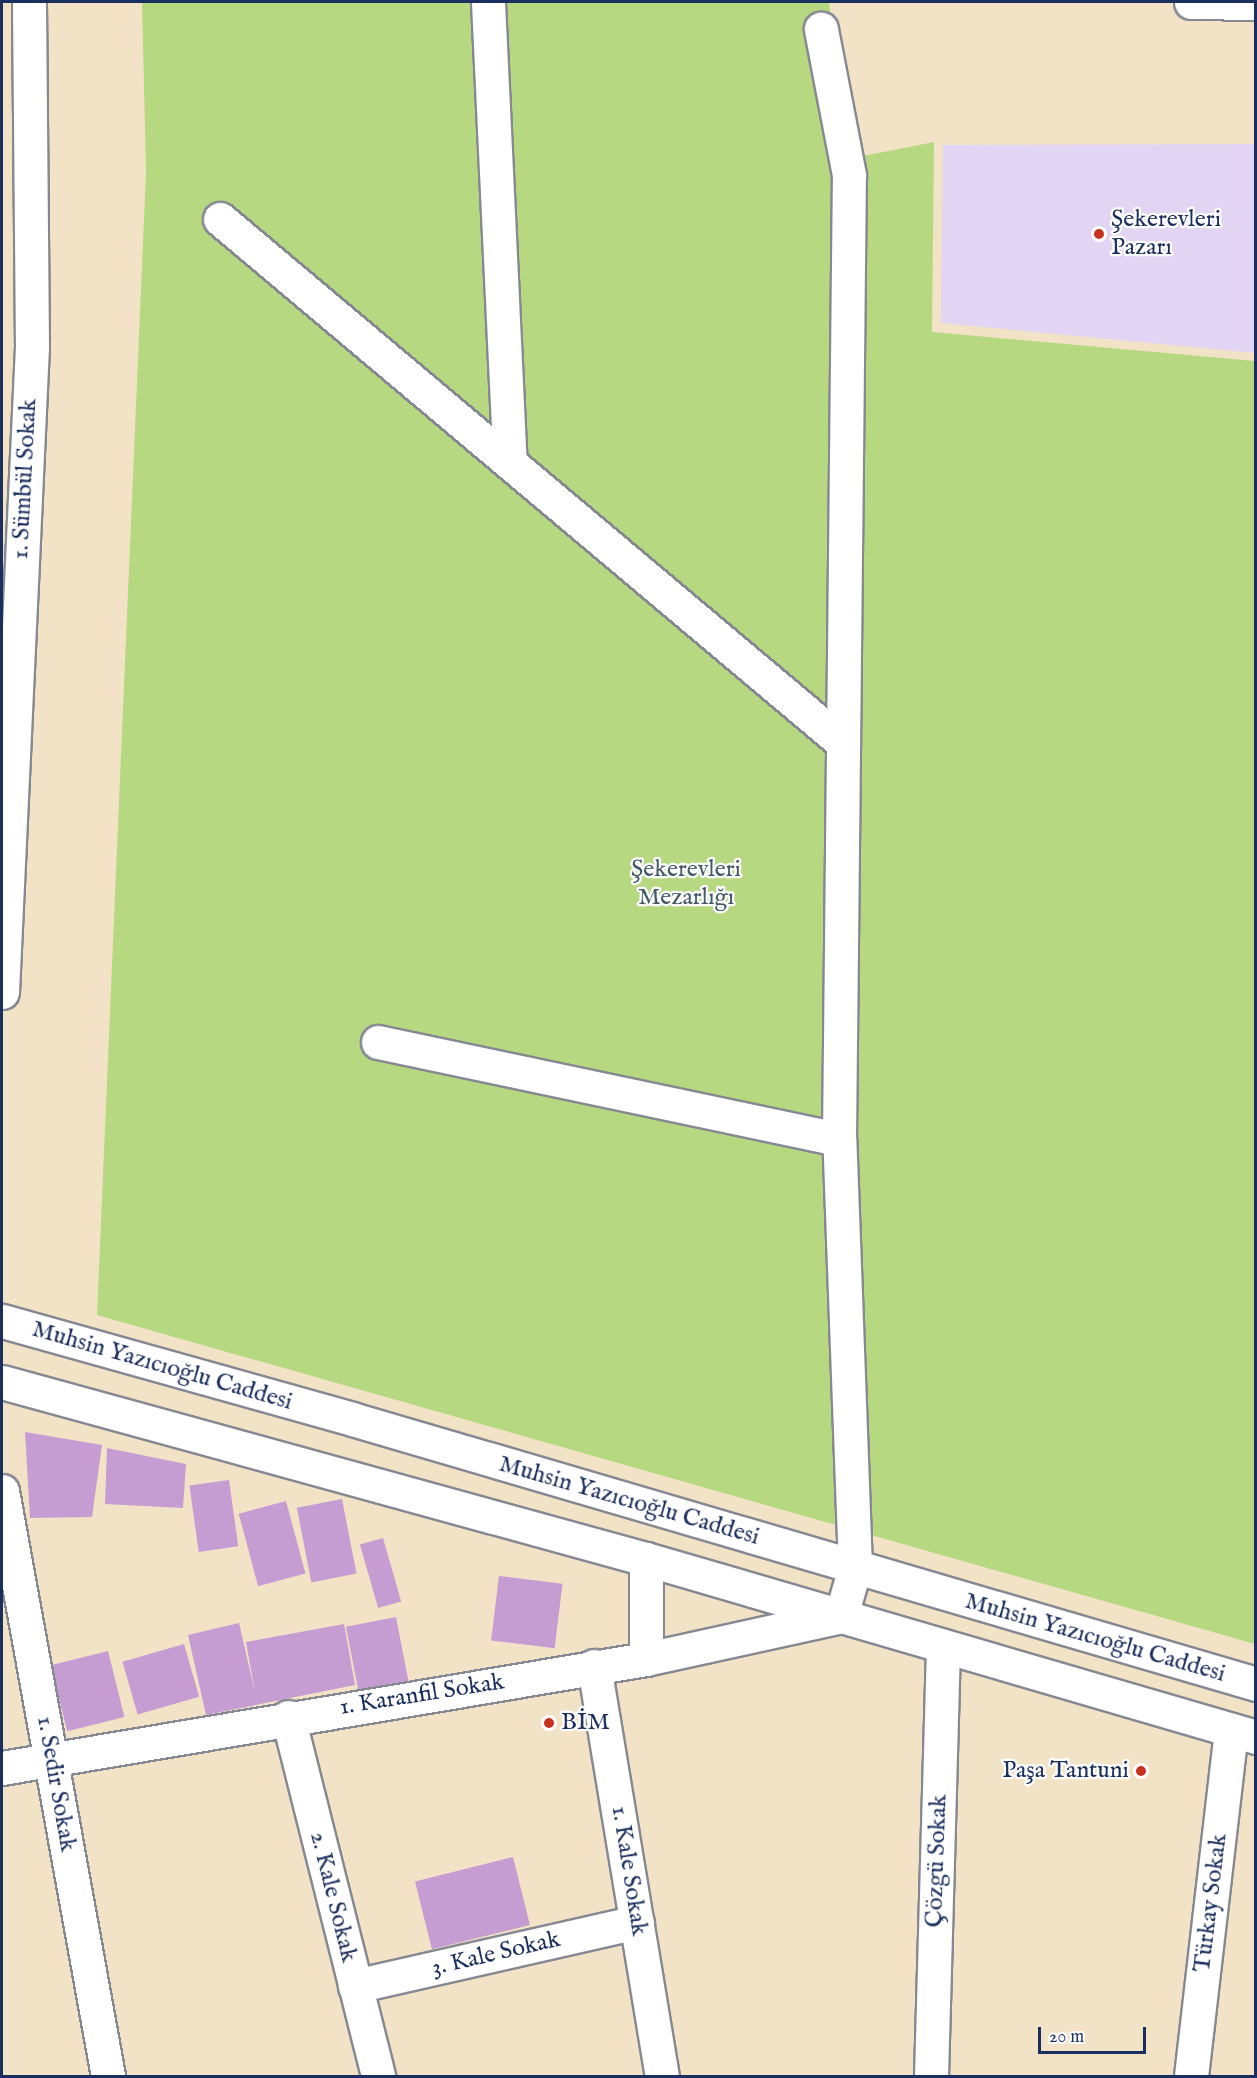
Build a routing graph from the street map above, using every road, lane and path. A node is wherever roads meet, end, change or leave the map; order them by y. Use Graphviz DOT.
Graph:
graph roads {
  1 [pos="28,2"];
  2 [pos="488,2"];
  3 [pos="1191,2"];
  4 [pos="1256,3"];
  5 [pos="821,29"];
  6 [pos="220,219"];
  7 [pos="510,462"];
  8 [pos="843,743"];
  9 [pos="2,992"];
  10 [pos="378,1042"];
  11 [pos="839,1139"];
  12 [pos="2,1321"];
  13 [pos="2,1382"];
  14 [pos="2,1491"];
  15 [pos="646,1560"];
  16 [pos="855,1567"];
  17 [pos="841,1616"];
  18 [pos="943,1646"];
  19 [pos="646,1659"];
  20 [pos="594,1666"];
  21 [pos="1256,1684"];
  22 [pos="288,1717"];
  23 [pos="1244,1733"];
  24 [pos="52,1760"];
  25 [pos="2,1768"];
  26 [pos="637,1922"];
  27 [pos="355,1986"];
  28 [pos="108,2076"];
  29 [pos="378,2076"];
  30 [pos="662,2076"];
  31 [pos="931,2076"];
  32 [pos="1191,2076"];
  1 -- 9 [label="street, 1. Sümbül Sokak"];
  2 -- 7 [label="street"];
  3 -- 4 [label="street"];
  5 -- 8 [label="street"];
  6 -- 7 [label="street"];
  7 -- 8 [label="street"];
  8 -- 11 [label="street"];
  10 -- 11 [label="street"];
  11 -- 16 [label="street"];
  12 -- 16 [label="street, Muhsin Yazıcıoğlu Caddesi"];
  13 -- 15 [label="street, Muhsin Yazıcıoğlu Caddesi"];
  14 -- 24 [label="street, 1. Sedir Sokak"];
  15 -- 17 [label="street, Muhsin Yazıcıoğlu Caddesi"];
  15 -- 19 [label="street"];
  16 -- 17 [label="street"];
  16 -- 21 [label="street, Muhsin Yazıcıoğlu Caddesi"];
  17 -- 18 [label="street, Muhsin Yazıcıoğlu Caddesi"];
  17 -- 19 [label="street, 1. Karanfil Sokak"];
  18 -- 23 [label="street, Muhsin Yazıcıoğlu Caddesi"];
  18 -- 31 [label="street, Çözgü Sokak"];
  19 -- 20 [label="street, 1. Karanfil Sokak"];
  20 -- 22 [label="street, 1. Karanfil Sokak"];
  20 -- 26 [label="street, 1. Kale Sokak"];
  22 -- 24 [label="street, 1. Karanfil Sokak"];
  22 -- 27 [label="street, 2. Kale Sokak"];
  23 -- 32 [label="street, Türkay Sokak"];
  24 -- 25 [label="street, 1. Karanfil Sokak"];
  24 -- 28 [label="street, 1. Sedir Sokak"];
  26 -- 27 [label="street, 3. Kale Sokak"];
  26 -- 30 [label="street, 1. Kale Sokak"];
  27 -- 29 [label="street, 2. Kale Sokak"];
}
